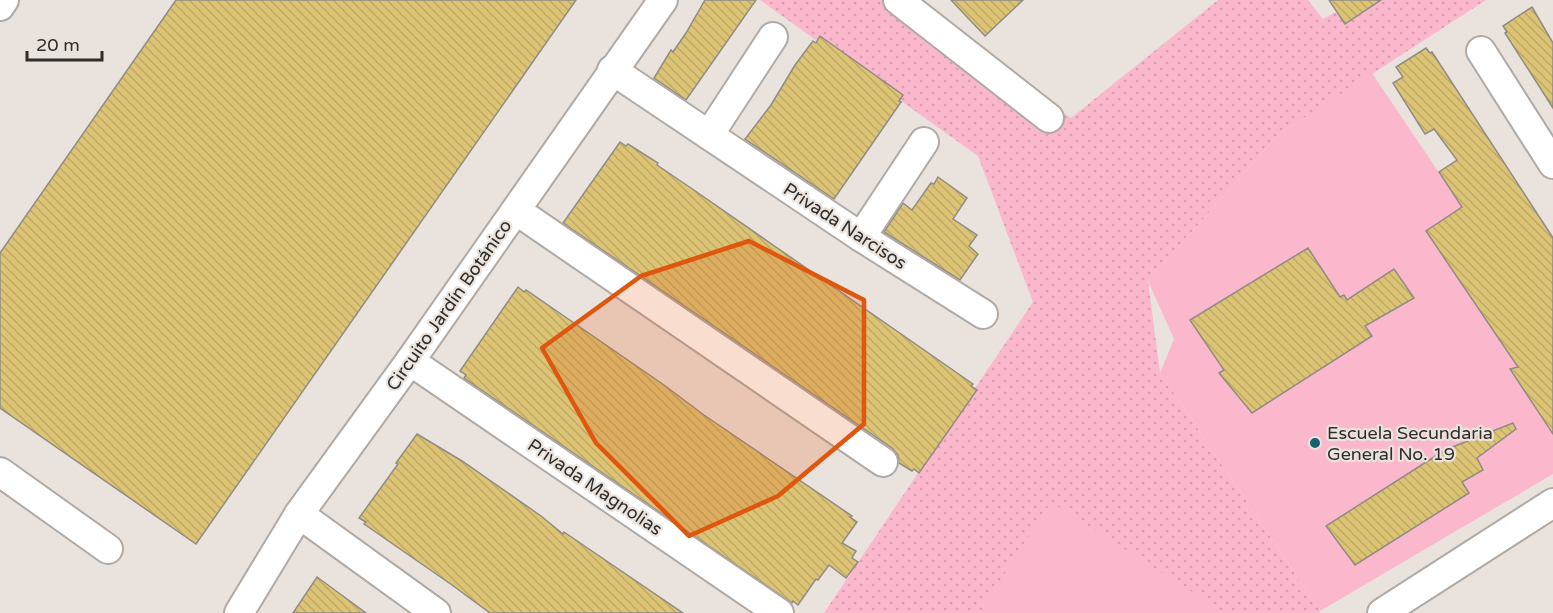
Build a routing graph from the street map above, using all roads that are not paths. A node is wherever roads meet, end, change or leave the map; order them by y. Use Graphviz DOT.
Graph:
graph roads {
  1 [pos="4,0"];
  2 [pos="663,0"];
  3 [pos="898,0"];
  4 [pos="0,6"];
  5 [pos="774,38"];
  6 [pos="1481,51"];
  7 [pos="612,70"];
  8 [pos="1049,118"];
  9 [pos="709,135"];
  10 [pos="924,142"];
  11 [pos="1553,164"];
  12 [pos="517,211"];
  13 [pos="861,237"];
  14 [pos="982,314"];
  15 [pos="410,361"];
  16 [pos="883,462"];
  17 [pos="0,472"];
  18 [pos="1553,503"];
  19 [pos="299,514"];
  20 [pos="108,549"];
  21 [pos="238,613"];
  22 [pos="436,613"];
  23 [pos="779,613"];
  24 [pos="1382,613"];
  1 -- 4 [label="street"];
  2 -- 7 [label="street, Circuito Jardín Botánico"];
  3 -- 8 [label="street"];
  5 -- 9 [label="street"];
  6 -- 11 [label="street"];
  7 -- 9 [label="street, Privada Narcisos"];
  7 -- 12 [label="street, Circuito Jardín Botánico"];
  9 -- 13 [label="street, Privada Narcisos"];
  10 -- 13 [label="street"];
  12 -- 15 [label="street, Circuito Jardín Botánico"];
  12 -- 16 [label="street"];
  13 -- 14 [label="street, Privada Narcisos"];
  15 -- 19 [label="street, Circuito Jardín Botánico"];
  15 -- 23 [label="street, Privada Magnolias"];
  17 -- 20 [label="street"];
  18 -- 24 [label="street"];
  19 -- 21 [label="street, Circuito Jardín Botánico"];
  19 -- 22 [label="street"];
}
